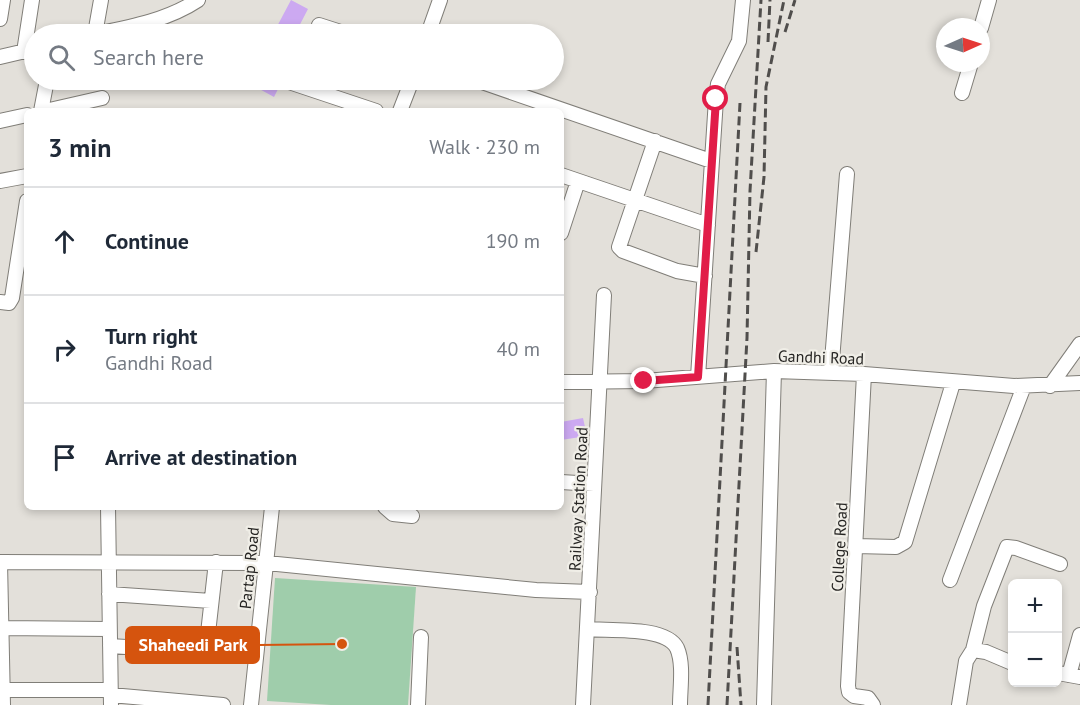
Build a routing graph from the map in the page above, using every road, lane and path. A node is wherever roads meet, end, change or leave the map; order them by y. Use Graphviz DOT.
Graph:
graph roads {
  1 [pos="3,0"];
  2 [pos="32,0"];
  3 [pos="100,0"];
  4 [pos="198,0"];
  5 [pos="440,0"];
  6 [pos="743,0"];
  7 [pos="989,0"];
  8 [pos="984,18"];
  9 [pos="0,19"];
  10 [pos="31,24"];
  11 [pos="96,24"];
  12 [pos="143,24"];
  13 [pos="432,24"];
  14 [pos="24,51"];
  15 [pos="0,57"];
  16 [pos="968,72"];
  17 [pos="46,90"];
  18 [pos="313,90"];
  19 [pos="408,90"];
  20 [pos="501,90"];
  21 [pos="962,93"];
  22 [pos="102,98"];
  23 [pos="540,106"];
  24 [pos="43,108"];
  25 [pos="57,108"];
  26 [pos="367,108"];
  27 [pos="401,108"];
  28 [pos="564,113"];
  29 [pos="24,116"];
  30 [pos="0,121"];
  31 [pos="655,141"];
  32 [pos="711,161"];
  33 [pos="847,174"];
  34 [pos="564,176"];
  35 [pos="24,177"];
  36 [pos="0,181"];
  37 [pos="578,181"];
  38 [pos="635,201"];
  39 [pos="24,220"];
  40 [pos="564,224"];
  41 [pos="708,225"];
  42 [pos="705,276"];
  43 [pos="604,295"];
  44 [pos="0,302"];
  45 [pos="1080,344"];
  46 [pos="774,371"];
  47 [pos="831,373"];
  48 [pos="864,374"];
  49 [pos="698,377"];
  50 [pos="564,382"];
  51 [pos="600,382"];
  52 [pos="953,383"];
  53 [pos="1080,383"];
  54 [pos="1024,386"];
  55 [pos="1050,386"];
  56 [pos="564,482"];
  57 [pos="594,484"];
  58 [pos="108,510"];
  59 [pos="272,510"];
  60 [pos="388,510"];
  61 [pos="412,516"];
  62 [pos="856,546"];
  63 [pos="0,562"];
  64 [pos="109,562"];
  65 [pos="216,562"];
  66 [pos="267,563"];
  67 [pos="1060,564"];
  68 [pos="951,580"];
  69 [pos="590,592"];
  70 [pos="109,594"];
  71 [pos="211,602"];
  72 [pos="1,628"];
  73 [pos="110,629"];
  74 [pos="587,630"];
  75 [pos="1080,635"];
  76 [pos="421,637"];
  77 [pos="110,646"];
  78 [pos="973,650"];
  79 [pos="206,651"];
  80 [pos="255,655"];
  81 [pos="1008,661"];
  82 [pos="1069,675"];
  83 [pos="1,690"];
  84 [pos="111,697"];
  85 [pos="3,705"];
  86 [pos="223,705"];
  87 [pos="251,705"];
  88 [pos="418,705"];
  89 [pos="583,705"];
  90 [pos="680,705"];
  91 [pos="764,705"];
  92 [pos="873,705"];
  93 [pos="959,705"];
  1 -- 9 [label="street"];
  2 -- 10 [label="street"];
  3 -- 11 [label="street"];
  4 -- 12 [label="street"];
  5 -- 13 [label="street"];
  6 -- 32 [label="street"];
  7 -- 8 [label="street"];
  14 -- 15 [label="street"];
  16 -- 21 [label="street"];
  17 -- 24 [label="street"];
  18 -- 26 [label="street"];
  19 -- 27 [label="street"];
  20 -- 23 [label="street"];
  22 -- 25 [label="street"];
  28 -- 31 [label="street"];
  29 -- 30 [label="street"];
  31 -- 32 [label="street"];
  31 -- 38 [label="street"];
  32 -- 41 [label="street"];
  33 -- 47 [label="street"];
  34 -- 37 [label="street"];
  35 -- 36 [label="street"];
  37 -- 38 [label="street"];
  37 -- 40 [label="street"];
  38 -- 41 [label="street"];
  38 -- 42 [label="street"];
  39 -- 44 [label="street"];
  41 -- 42 [label="street"];
  42 -- 49 [label="street"];
  43 -- 51 [label="street, Railway Station Road"];
  45 -- 55 [label="street"];
  46 -- 47 [label="street, Gandhi Road"];
  46 -- 49 [label="street, Gandhi Road"];
  46 -- 91 [label="street"];
  47 -- 48 [label="street, Gandhi Road"];
  48 -- 52 [label="street, Gandhi Road"];
  48 -- 62 [label="street, College Road"];
  49 -- 51 [label="street, Gandhi Road"];
  50 -- 51 [label="street, Gandhi Road"];
  51 -- 57 [label="street, Railway Station Road"];
  52 -- 54 [label="street, Gandhi Road"];
  52 -- 62 [label="street"];
  53 -- 55 [label="street, Gandhi Road"];
  54 -- 55 [label="street, Gandhi Road"];
  54 -- 68 [label="street"];
  56 -- 57 [label="street"];
  57 -- 69 [label="street, Railway Station Road"];
  58 -- 64 [label="street"];
  59 -- 66 [label="street, Partap Road"];
  60 -- 61 [label="street"];
  62 -- 92 [label="street, College Road"];
  63 -- 64 [label="street"];
  63 -- 72 [label="street"];
  64 -- 65 [label="street"];
  64 -- 70 [label="street"];
  65 -- 66 [label="street"];
  65 -- 71 [label="street"];
  66 -- 69 [label="street"];
  66 -- 80 [label="street, Partap Road"];
  67 -- 78 [label="street"];
  69 -- 74 [label="street, Railway Station Road"];
  70 -- 71 [label="street"];
  70 -- 73 [label="street"];
  71 -- 79 [label="street"];
  72 -- 73 [label="street"];
  72 -- 83 [label="street"];
  73 -- 77 [label="street"];
  74 -- 89 [label="street, Railway Station Road"];
  74 -- 90 [label="street"];
  75 -- 82 [label="street"];
  76 -- 88 [label="street"];
  77 -- 79 [label="street"];
  77 -- 84 [label="street"];
  78 -- 81 [label="street"];
  78 -- 93 [label="street"];
  79 -- 80 [label="street"];
  80 -- 87 [label="street, Partap Road"];
  83 -- 84 [label="street"];
  83 -- 85 [label="street"];
  84 -- 86 [label="street"];
}
